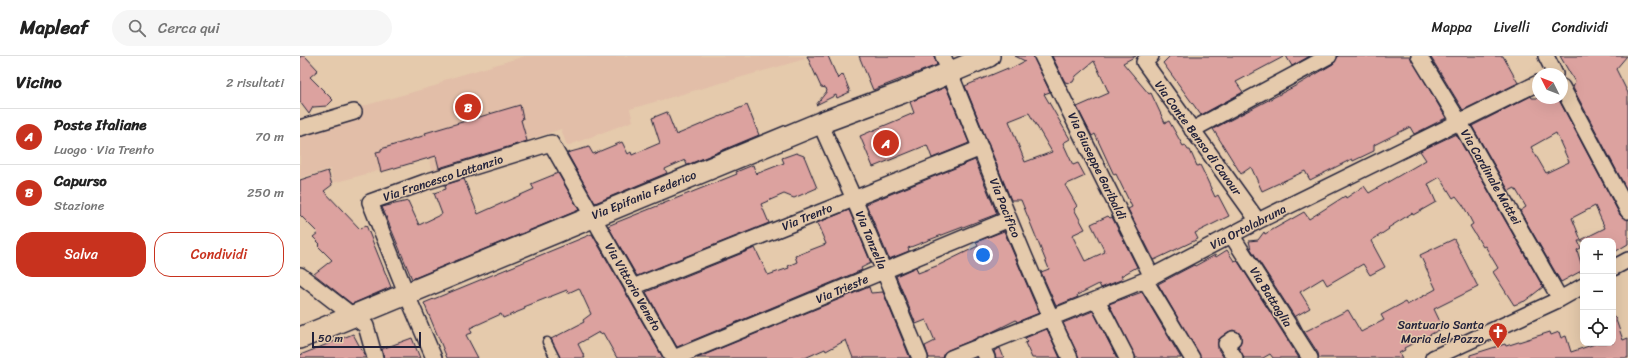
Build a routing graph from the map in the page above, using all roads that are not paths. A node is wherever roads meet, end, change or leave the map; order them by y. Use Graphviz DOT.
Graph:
graph roads {
  1 [pos="989,56"];
  2 [pos="1042,56"];
  3 [pos="1151,56"];
  4 [pos="1329,56"];
  5 [pos="1419,56"];
  6 [pos="1546,56"];
  7 [pos="947,64"];
  8 [pos="1552,68"];
  9 [pos="1532,86"];
  10 [pos="1568,97"];
  11 [pos="354,112"];
  12 [pos="820,123"];
  13 [pos="1460,123"];
  14 [pos="300,128"];
  15 [pos="1192,130"];
  16 [pos="981,148"];
  17 [pos="854,198"];
  18 [pos="1628,211"];
  19 [pos="592,216"];
  20 [pos="1009,219"];
  21 [pos="1258,221"];
  22 [pos="1232,236"];
  23 [pos="1628,260"];
  24 [pos="1616,266"];
  25 [pos="884,271"];
  26 [pos="300,275"];
  27 [pos="1148,278"];
  28 [pos="633,287"];
  29 [pos="1580,288"];
  30 [pos="407,295"];
  31 [pos="1560,299"];
  32 [pos="1097,300"];
  33 [pos="355,316"];
  34 [pos="1050,317"];
  35 [pos="300,338"];
  36 [pos="1233,339"];
  37 [pos="548,342"];
  38 [pos="984,351"];
  39 [pos="375,358"];
  40 [pos="434,358"];
  41 [pos="555,358"];
  42 [pos="674,358"];
  43 [pos="920,358"];
  44 [pos="951,358"];
  45 [pos="1070,358"];
  46 [pos="1127,358"];
  47 [pos="1192,358"];
  48 [pos="1235,358"];
  49 [pos="1310,358"];
  50 [pos="1433,358"];
  1 -- 7 [label="main road, Via Epifania Federico"];
  2 -- 27 [label="street, Via Giuseppe Garibaldi"];
  3 -- 15 [label="street, Via Conte Benso di Cavour"];
  4 -- 15 [label="street"];
  5 -- 13 [label="street, Via Cardinale Mattei"];
  6 -- 8 [label="street"];
  7 -- 12 [label="main road, Via Epifania Federico"];
  7 -- 16 [label="street, Via Pacifico"];
  9 -- 13 [label="street, Via Ortolabruna"];
  10 -- 18 [label="street"];
  11 -- 14 [label="street"];
  12 -- 17 [label="street, Via Tanzella"];
  12 -- 19 [label="main road, Via Epifania Federico"];
  13 -- 21 [label="street, Via Ortolabruna"];
  13 -- 31 [label="street, Via Cardinale Mattei"];
  15 -- 21 [label="street, Via Conte Benso di Cavour"];
  16 -- 17 [label="street, Via Trento"];
  16 -- 20 [label="street, Via Pacifico"];
  17 -- 25 [label="street, Via Tanzella"];
  17 -- 28 [label="street, Via Trento"];
  19 -- 28 [label="street, Via Vittorio Veneto"];
  19 -- 30 [label="main road, Via Epifania Federico"];
  19 -- 30 [label="street, Via Francesco Lattanzio"];
  20 -- 25 [label="street, Via Trieste"];
  20 -- 34 [label="street, Via Pacifico"];
  21 -- 22 [label="street, Via Ortolabruna"];
  22 -- 27 [label="street, Via Ortolabruna"];
  22 -- 49 [label="street, Via Battaglia"];
  23 -- 24 [label="street"];
  25 -- 42 [label="street, Via Trieste"];
  25 -- 43 [label="street, Via Tanzella"];
  26 -- 33 [label="street"];
  27 -- 32 [label="street, Via Ortolabruna"];
  27 -- 47 [label="street, Via Giuseppe Garibaldi"];
  28 -- 42 [label="street, Via Vittorio Veneto"];
  29 -- 31 [label="street"];
  30 -- 33 [label="main road, Via Epifania Federico"];
  30 -- 40 [label="street, Via Francesco Lattanzio"];
  31 -- 50 [label="street"];
  32 -- 34 [label="street, Via Ortolabruna"];
  32 -- 46 [label="street"];
  33 -- 35 [label="main road, Via Epifania Federico"];
  33 -- 39 [label="street"];
  34 -- 38 [label="street, Via Ortolabruna"];
  34 -- 45 [label="street, Via Pacifico"];
  36 -- 48 [label="street"];
  37 -- 41 [label="lane"];
  38 -- 44 [label="street, Via Ortolabruna"];
}
